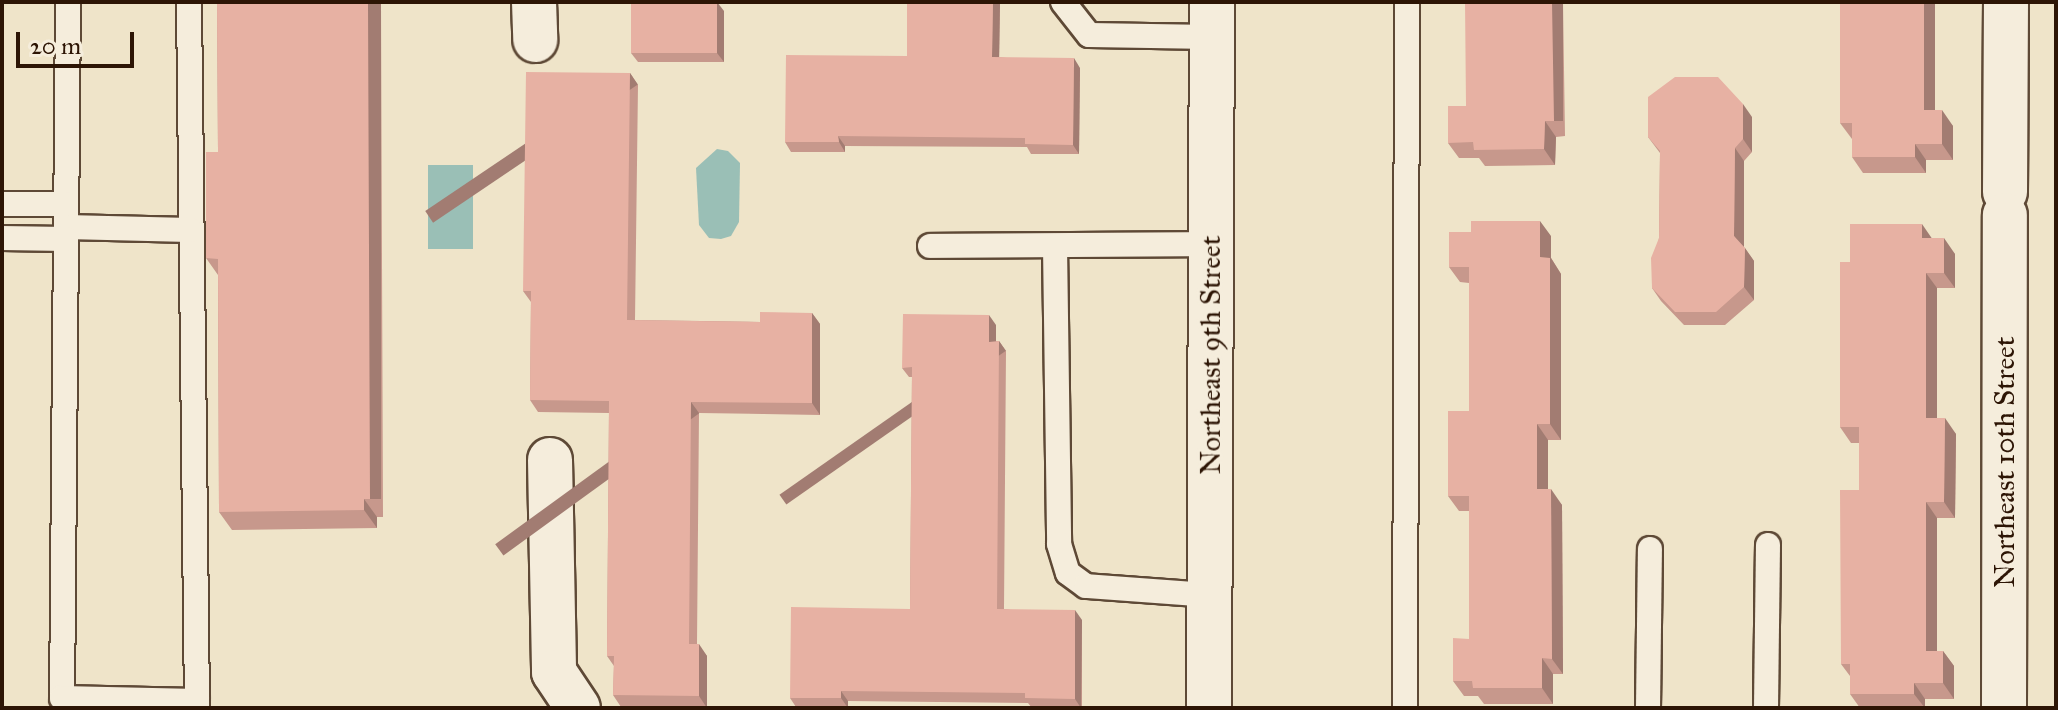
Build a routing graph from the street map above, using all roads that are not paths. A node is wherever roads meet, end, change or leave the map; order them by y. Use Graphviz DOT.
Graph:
graph roads {
  1 [pos="68,2"];
  2 [pos="189,2"];
  3 [pos="1063,2"];
  4 [pos="1407,2"];
  5 [pos="2006,2"];
  6 [pos="1212,19"];
  7 [pos="2,204"];
  8 [pos="66,223"];
  9 [pos="190,230"];
  10 [pos="2,238"];
  11 [pos="1211,244"];
  12 [pos="930,246"];
  13 [pos="1055,246"];
  14 [pos="550,460"];
  15 [pos="1768,545"];
  16 [pos="1650,549"];
  17 [pos="1209,595"];
  18 [pos="197,705"];
  19 [pos="578,708"];
  20 [pos="1209,708"];
  21 [pos="1405,708"];
  22 [pos="1648,708"];
  23 [pos="1766,708"];
  24 [pos="2004,708"];
  1 -- 8 [label="lane"];
  2 -- 9 [label="lane"];
  3 -- 6 [label="lane"];
  4 -- 21 [label="lane"];
  5 -- 24 [label="street, Northeast 10th Street"];
  6 -- 11 [label="street, Northeast 9th Street"];
  7 -- 8 [label="lane"];
  8 -- 9 [label="lane"];
  8 -- 10 [label="lane"];
  8 -- 18 [label="lane"];
  9 -- 18 [label="lane"];
  11 -- 13 [label="lane"];
  11 -- 17 [label="street, Northeast 9th Street"];
  12 -- 13 [label="lane"];
  13 -- 17 [label="lane"];
  14 -- 19 [label="street"];
  15 -- 23 [label="lane"];
  16 -- 22 [label="lane"];
  17 -- 20 [label="street, Northeast 9th Street"];
}
